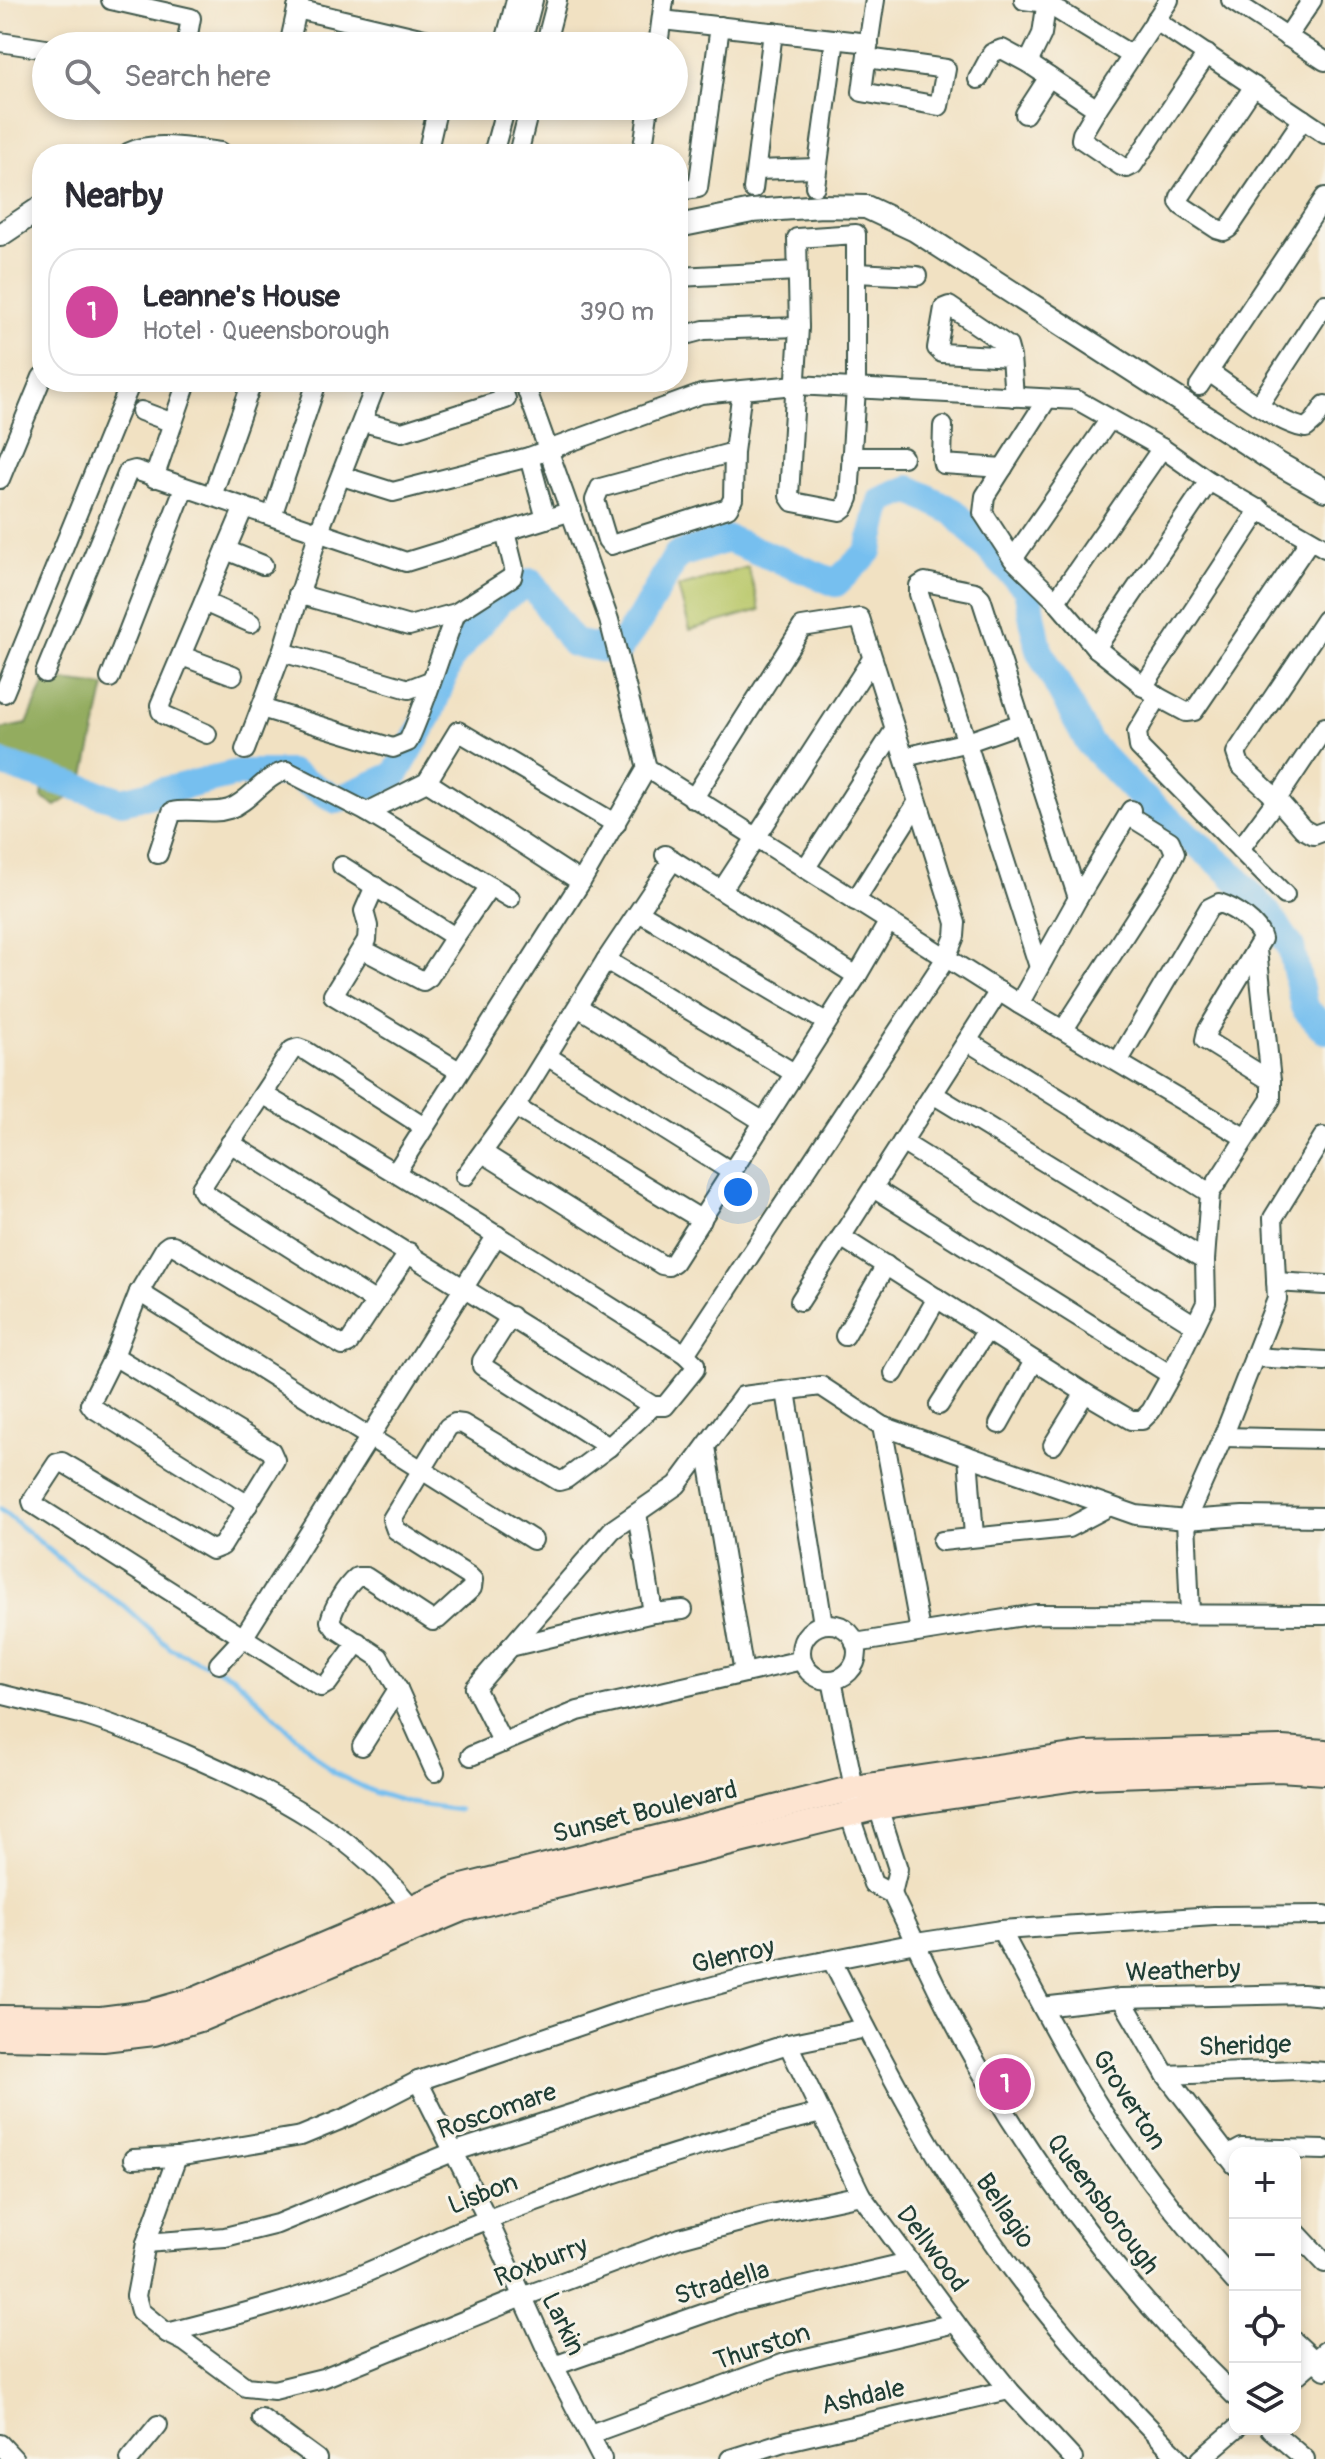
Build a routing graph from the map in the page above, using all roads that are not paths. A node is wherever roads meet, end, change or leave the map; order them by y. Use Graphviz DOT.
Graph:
graph roads {
  1 [pos="111,0"];
  2 [pos="664,0"];
  3 [pos="875,0"];
  4 [pos="1024,0"];
  5 [pos="1169,0"];
  6 [pos="1312,0"];
  7 [pos="526,1"];
  8 [pos="1237,1"];
  9 [pos="1047,2"];
  10 [pos="556,4"];
  11 [pos="298,5"];
  12 [pos="662,20"];
  13 [pos="1155,20"];
  14 [pos="720,26"];
  15 [pos="188,32"];
  16 [pos="292,32"];
  17 [pos="400,32"];
  18 [pos="511,32"];
  19 [pos="523,32"];
  20 [pos="549,32"];
  21 [pos="660,32"];
  22 [pos="773,32"];
  23 [pos="1287,37"];
  24 [pos="835,39"];
  25 [pos="0,42"];
  26 [pos="32,47"];
  27 [pos="868,51"];
  28 [pos="1207,54"];
  29 [pos="1131,55"];
  30 [pos="1325,61"];
  31 [pos="1028,63"];
  32 [pos="1049,77"];
  33 [pos="978,79"];
  34 [pos="1254,86"];
  35 [pos="1097,109"];
  36 [pos="1025,114"];
  37 [pos="1303,119"];
  38 [pos="435,120"];
  39 [pos="502,120"];
  40 [pos="526,120"];
  41 [pos="647,120"];
  42 [pos="1325,134"];
  43 [pos="429,144"];
  44 [pos="496,144"];
  45 [pos="520,144"];
  46 [pos="643,144"];
  47 [pos="688,190"];
  48 [pos="1325,197"];
  49 [pos="32,219"];
  50 [pos="688,224"];
  51 [pos="0,235"];
  52 [pos="797,271"];
  53 [pos="856,273"];
  54 [pos="688,276"];
  55 [pos="917,276"];
  56 [pos="1325,304"];
  57 [pos="799,327"];
  58 [pos="688,334"];
  59 [pos="1011,357"];
  60 [pos="796,385"];
  61 [pos="856,388"];
  62 [pos="742,390"];
  63 [pos="36,392"];
  64 [pos="127,392"];
  65 [pos="184,392"];
  66 [pos="248,392"];
  67 [pos="314,392"];
  68 [pos="374,392"];
  69 [pos="501,392"];
  70 [pos="528,392"];
  71 [pos="1014,397"];
  72 [pos="1047,399"];
  73 [pos="1259,405"];
  74 [pos="1325,405"];
  75 [pos="141,411"];
  76 [pos="1110,419"];
  77 [pos="363,422"];
  78 [pos="173,423"];
  79 [pos="943,426"];
  80 [pos="548,448"];
  81 [pos="1162,448"];
  82 [pos="734,452"];
  83 [pos="529,457"];
  84 [pos="851,457"];
  85 [pos="903,457"];
  86 [pos="1003,468"];
  87 [pos="342,476"];
  88 [pos="154,478"];
  89 [pos="0,479"];
  90 [pos="1209,481"];
  91 [pos="184,488"];
  92 [pos="1325,490"];
  93 [pos="212,496"];
  94 [pos="244,507"];
  95 [pos="1260,509"];
  96 [pos="572,511"];
  97 [pos="272,516"];
  98 [pos="546,519"];
  99 [pos="319,531"];
  100 [pos="505,532"];
  101 [pos="1318,544"];
  102 [pos="226,550"];
  103 [pos="1013,559"];
  104 [pos="263,565"];
  105 [pos="298,594"];
  106 [pos="1056,601"];
  107 [pos="204,602"];
  108 [pos="456,613"];
  109 [pos="1325,620"];
  110 [pos="251,623"];
  111 [pos="1096,648"];
  112 [pos="282,652"];
  113 [pos="182,656"];
  114 [pos="872,659"];
  115 [pos="45,673"];
  116 [pos="233,675"];
  117 [pos="110,678"];
  118 [pos="430,681"];
  119 [pos="1150,692"];
  120 [pos="4,693"];
  121 [pos="261,708"];
  122 [pos="1022,723"];
  123 [pos="1325,727"];
  124 [pos="895,729"];
  125 [pos="207,734"];
  126 [pos="968,742"];
  127 [pos="245,750"];
  128 [pos="905,757"];
  129 [pos="647,768"];
  130 [pos="427,782"];
  131 [pos="693,799"];
  132 [pos="1277,799"];
  133 [pos="917,803"];
  134 [pos="367,812"];
  135 [pos="616,824"];
  136 [pos="1325,831"];
  137 [pos="755,838"];
  138 [pos="1240,849"];
  139 [pos="158,854"];
  140 [pos="342,866"];
  141 [pos="805,869"];
  142 [pos="581,882"];
  143 [pos="375,886"];
  144 [pos="490,886"];
  145 [pos="722,890"];
  146 [pos="1285,895"];
  147 [pos="510,898"];
  148 [pos="1078,898"];
  149 [pos="855,901"];
  150 [pos="639,912"];
  151 [pos="889,921"];
  152 [pos="455,937"];
  153 [pos="362,949"];
  154 [pos="1257,950"];
  155 [pos="946,958"];
  156 [pos="606,960"];
  157 [pos="1039,967"];
  158 [pos="857,976"];
  159 [pos="999,991"];
  160 [pos="1019,1004"];
  161 [pos="578,1007"];
  162 [pos="826,1022"];
  163 [pos="1064,1029"];
  164 [pos="967,1041"];
  165 [pos="547,1056"];
  166 [pos="1118,1062"];
  167 [pos="459,1071"];
  168 [pos="794,1073"];
  169 [pos="1271,1081"];
  170 [pos="933,1094"];
  171 [pos="264,1095"];
  172 [pos="515,1107"];
  173 [pos="764,1122"];
  174 [pos="424,1127"];
  175 [pos="1244,1137"];
  176 [pos="1325,1139"];
  177 [pos="902,1142"];
  178 [pos="230,1143"];
  179 [pos="483,1153"];
  180 [pos="396,1172"];
  181 [pos="732,1172"];
  182 [pos="465,1176"];
  183 [pos="873,1188"];
  184 [pos="1210,1193"];
  185 [pos="702,1220"];
  186 [pos="497,1235"];
  187 [pos="841,1237"];
  188 [pos="409,1252"];
  189 [pos="1205,1260"];
  190 [pos="886,1265"];
  191 [pos="1276,1282"];
  192 [pos="1325,1285"];
  193 [pos="464,1288"];
  194 [pos="139,1292"];
  195 [pos="937,1298"];
  196 [pos="800,1301"];
  197 [pos="376,1302"];
  198 [pos="511,1316"];
  199 [pos="1195,1325"];
  200 [pos="987,1330"];
  201 [pos="845,1336"];
  202 [pos="685,1354"];
  203 [pos="114,1356"];
  204 [pos="1254,1357"];
  205 [pos="1034,1361"];
  206 [pos="1325,1361"];
  207 [pos="894,1373"];
  208 [pos="1171,1375"];
  209 [pos="786,1391"];
  210 [pos="1085,1393"];
  211 [pos="939,1405"];
  212 [pos="653,1406"];
  213 [pos="999,1424"];
  214 [pos="882,1426"];
  215 [pos="369,1437"];
  216 [pos="1223,1437"];
  217 [pos="1325,1439"];
  218 [pos="1053,1445"];
  219 [pos="609,1447"];
  220 [pos="706,1447"];
  221 [pos="968,1456"];
  222 [pos="423,1472"];
  223 [pos="248,1505"];
  224 [pos="1110,1506"];
  225 [pos="637,1513"];
  226 [pos="1325,1517"];
  227 [pos="1186,1520"];
  228 [pos="974,1536"];
  229 [pos="533,1540"];
  230 [pos="942,1541"];
  231 [pos="683,1610"];
  232 [pos="653,1613"];
  233 [pos="1190,1613"];
  234 [pos="1325,1615"];
  235 [pos="823,1624"];
  236 [pos="920,1631"];
  237 [pos="243,1638"];
  238 [pos="358,1642"];
  239 [pos="855,1643"];
  240 [pos="510,1647"];
  241 [pos="802,1660"];
  242 [pos="219,1664"];
  243 [pos="744,1673"];
  244 [pos="832,1680"];
  245 [pos="398,1689"];
  246 [pos="0,1694"];
  247 [pos="503,1743"];
  248 [pos="362,1746"];
  249 [pos="1325,1752"];
  250 [pos="471,1756"];
  251 [pos="435,1772"];
  252 [pos="1325,1772"];
  253 [pos="854,1788"];
  254 [pos="878,1807"];
  255 [pos="849,1813"];
  256 [pos="892,1894"];
  257 [pos="1325,1915"];
  258 [pos="418,1916"];
  259 [pos="1001,1930"];
  260 [pos="916,1943"];
  261 [pos="832,1961"];
  262 [pos="1325,1996"];
  263 [pos="1121,1998"];
  264 [pos="1042,2007"];
  265 [pos="0,2018"];
  266 [pos="866,2028"];
  267 [pos="0,2037"];
  268 [pos="788,2044"];
  269 [pos="1325,2072"];
  270 [pos="1166,2075"];
  271 [pos="418,2081"];
  272 [pos="821,2113"];
  273 [pos="1301,2149"];
  274 [pos="1325,2150"];
  275 [pos="453,2152"];
  276 [pos="177,2157"];
  277 [pos="1229,2157"];
  278 [pos="133,2159"];
  279 [pos="861,2195"];
  280 [pos="488,2220"];
  281 [pos="1301,2237"];
  282 [pos="146,2243"];
  283 [pos="909,2262"];
  284 [pos="1325,2263"];
  285 [pos="1229,2275"];
  286 [pos="522,2297"];
  287 [pos="955,2323"];
  288 [pos="167,2333"];
  289 [pos="1301,2346"];
  290 [pos="1321,2361"];
  291 [pos="554,2366"];
  292 [pos="1301,2373"];
  293 [pos="1009,2390"];
  294 [pos="1229,2390"];
  295 [pos="261,2418"];
  296 [pos="158,2425"];
  297 [pos="590,2434"];
  298 [pos="1229,2435"];
  299 [pos="1277,2435"];
  300 [pos="0,2444"];
  301 [pos="14,2459"];
  302 [pos="130,2459"];
  303 [pos="317,2459"];
  304 [pos="602,2459"];
  305 [pos="730,2459"];
  306 [pos="1073,2459"];
  307 [pos="1180,2459"];
  308 [pos="1201,2459"];
  309 [pos="1305,2459"];
  1 -- 15 [label="street"];
  2 -- 12 [label="street"];
  3 -- 27 [label="street"];
  4 -- 9 [label="street"];
  5 -- 13 [label="street"];
  6 -- 23 [label="street"];
  7 -- 10 [label="street"];
  7 -- 18 [label="street"];
  7 -- 19 [label="street"];
  8 -- 23 [label="street"];
  9 -- 29 [label="street"];
  9 -- 31 [label="street"];
  10 -- 20 [label="street"];
  11 -- 16 [label="street"];
  11 -- 17 [label="street"];
  12 -- 14 [label="street"];
  12 -- 21 [label="street"];
  13 -- 28 [label="street"];
  13 -- 29 [label="street"];
  14 -- 22 [label="street"];
  14 -- 47 [label="street"];
  22 -- 24 [label="street"];
  22 -- 24 [label="street"];
  23 -- 30 [label="street"];
  24 -- 27 [label="street"];
  25 -- 26 [label="street"];
  27 -- 27 [label="street"];
  28 -- 34 [label="street"];
  28 -- 35 [label="street"];
  29 -- 35 [label="street"];
  31 -- 32 [label="street"];
  31 -- 33 [label="street"];
  32 -- 35 [label="street"];
  32 -- 36 [label="street"];
  34 -- 37 [label="street"];
  34 -- 37 [label="street"];
  37 -- 42 [label="street"];
  38 -- 43 [label="street"];
  39 -- 44 [label="street"];
  40 -- 45 [label="street"];
  41 -- 46 [label="street"];
  48 -- 73 [label="street"];
  49 -- 51 [label="street"];
  50 -- 92 [label="street"];
  52 -- 53 [label="street"];
  52 -- 54 [label="street"];
  52 -- 57 [label="street"];
  53 -- 55 [label="street"];
  53 -- 61 [label="street"];
  56 -- 73 [label="street"];
  57 -- 58 [label="street"];
  57 -- 60 [label="street"];
  59 -- 71 [label="street"];
  60 -- 61 [label="street"];
  60 -- 62 [label="street"];
  60 -- 84 [label="street"];
  61 -- 71 [label="street"];
  61 -- 84 [label="street"];
  62 -- 80 [label="street"];
  62 -- 82 [label="street"];
  63 -- 89 [label="street"];
  64 -- 120 [label="street"];
  65 -- 78 [label="street"];
  66 -- 93 [label="street"];
  67 -- 97 [label="street"];
  68 -- 77 [label="street"];
  69 -- 77 [label="street"];
  70 -- 80 [label="street"];
  71 -- 72 [label="street"];
  72 -- 76 [label="street"];
  72 -- 86 [label="street"];
  73 -- 74 [label="street"];
  75 -- 78 [label="street"];
  76 -- 81 [label="street"];
  76 -- 103 [label="street"];
  77 -- 87 [label="street"];
  78 -- 88 [label="street"];
  79 -- 86 [label="street"];
  80 -- 83 [label="street"];
  80 -- 96 [label="street"];
  81 -- 90 [label="street"];
  81 -- 106 [label="street"];
  82 -- 82 [label="street"];
  83 -- 87 [label="street"];
  83 -- 98 [label="street"];
  84 -- 85 [label="street"];
  86 -- 103 [label="street"];
  87 -- 99 [label="street"];
  88 -- 91 [label="street"];
  88 -- 115 [label="street"];
  90 -- 95 [label="street"];
  90 -- 111 [label="street"];
  91 -- 93 [label="street"];
  91 -- 117 [label="street"];
  93 -- 94 [label="street"];
  94 -- 97 [label="street"];
  94 -- 102 [label="street"];
  95 -- 101 [label="street"];
  95 -- 119 [label="street"];
  96 -- 98 [label="street"];
  96 -- 129 [label="street"];
  97 -- 99 [label="street"];
  98 -- 100 [label="street"];
  99 -- 100 [label="street"];
  99 -- 105 [label="street"];
  100 -- 108 [label="street"];
  101 -- 119 [label="street"];
  102 -- 104 [label="street"];
  102 -- 107 [label="street"];
  103 -- 106 [label="street"];
  105 -- 108 [label="street"];
  105 -- 112 [label="street"];
  106 -- 111 [label="street"];
  107 -- 110 [label="street"];
  107 -- 113 [label="street"];
  108 -- 118 [label="street"];
  109 -- 132 [label="street"];
  111 -- 119 [label="street"];
  112 -- 118 [label="street"];
  112 -- 121 [label="street"];
  113 -- 116 [label="street"];
  113 -- 125 [label="street"];
  114 -- 124 [label="street"];
  114 -- 131 [label="street"];
  114 -- 137 [label="street"];
  118 -- 121 [label="street"];
  119 -- 138 [label="street"];
  121 -- 127 [label="street"];
  122 -- 126 [label="street"];
  122 -- 126 [label="street"];
  122 -- 148 [label="street"];
  123 -- 132 [label="street"];
  124 -- 128 [label="street"];
  124 -- 141 [label="street"];
  126 -- 128 [label="street"];
  126 -- 157 [label="street"];
  128 -- 133 [label="street"];
  129 -- 131 [label="street"];
  129 -- 135 [label="street"];
  130 -- 134 [label="street"];
  130 -- 135 [label="street"];
  130 -- 142 [label="street"];
  131 -- 137 [label="street"];
  132 -- 136 [label="street"];
  132 -- 138 [label="street"];
  133 -- 149 [label="street"];
  133 -- 155 [label="street"];
  134 -- 139 [label="street"];
  134 -- 144 [label="street"];
  135 -- 142 [label="street"];
  137 -- 141 [label="street"];
  137 -- 145 [label="street"];
  138 -- 146 [label="street"];
  140 -- 143 [label="street"];
  141 -- 149 [label="street"];
  142 -- 167 [label="street"];
  143 -- 152 [label="street"];
  143 -- 153 [label="street"];
  144 -- 147 [label="street"];
  144 -- 152 [label="street"];
  145 -- 150 [label="street"];
  145 -- 158 [label="street"];
  148 -- 157 [label="street"];
  148 -- 163 [label="street"];
  149 -- 151 [label="street"];
  150 -- 156 [label="street"];
  150 -- 162 [label="street"];
  151 -- 155 [label="street"];
  151 -- 158 [label="street"];
  152 -- 153 [label="street"];
  153 -- 167 [label="street"];
  154 -- 166 [label="street"];
  154 -- 169 [label="street"];
  154 -- 169 [label="street"];
  155 -- 159 [label="street"];
  155 -- 202 [label="street"];
  156 -- 161 [label="street"];
  156 -- 168 [label="street"];
  157 -- 160 [label="street"];
  158 -- 162 [label="street"];
  159 -- 160 [label="street"];
  159 -- 164 [label="street"];
  160 -- 163 [label="street"];
  161 -- 165 [label="street"];
  161 -- 173 [label="street"];
  162 -- 168 [label="street"];
  163 -- 166 [label="street"];
  164 -- 170 [label="street"];
  164 -- 184 [label="street"];
  165 -- 172 [label="street"];
  165 -- 181 [label="street"];
  166 -- 175 [label="street"];
  167 -- 174 [label="street"];
  168 -- 173 [label="street"];
  169 -- 175 [label="street"];
  170 -- 177 [label="street"];
  170 -- 189 [label="street"];
  171 -- 174 [label="street"];
  171 -- 178 [label="street"];
  171 -- 180 [label="street"];
  172 -- 179 [label="street"];
  172 -- 185 [label="street"];
  173 -- 181 [label="street"];
  174 -- 180 [label="street"];
  175 -- 184 [label="street"];
  176 -- 191 [label="street"];
  177 -- 183 [label="street"];
  177 -- 199 [label="street"];
  178 -- 188 [label="street"];
  178 -- 197 [label="street"];
  179 -- 182 [label="street"];
  179 -- 185 [label="street"];
  180 -- 186 [label="street"];
  181 -- 185 [label="street"];
  183 -- 187 [label="street"];
  183 -- 208 [label="street"];
  184 -- 189 [label="street"];
  186 -- 193 [label="street"];
  186 -- 202 [label="street"];
  187 -- 190 [label="street"];
  187 -- 196 [label="street"];
  188 -- 193 [label="street"];
  188 -- 197 [label="street"];
  189 -- 199 [label="street"];
  190 -- 195 [label="street"];
  190 -- 201 [label="street"];
  191 -- 192 [label="street"];
  191 -- 204 [label="street"];
  193 -- 198 [label="street"];
  193 -- 215 [label="street"];
  194 -- 197 [label="street"];
  194 -- 203 [label="street"];
  194 -- 215 [label="street"];
  195 -- 200 [label="street"];
  195 -- 207 [label="street"];
  198 -- 212 [label="street"];
  198 -- 219 [label="street"];
  199 -- 208 [label="street"];
  200 -- 205 [label="street"];
  200 -- 211 [label="street"];
  202 -- 212 [label="street"];
  203 -- 223 [label="street"];
  203 -- 223 [label="street"];
  204 -- 206 [label="street"];
  204 -- 216 [label="street"];
  205 -- 210 [label="street"];
  205 -- 213 [label="street"];
  208 -- 210 [label="street"];
  209 -- 214 [label="street"];
  209 -- 220 [label="street"];
  209 -- 235 [label="street"];
  210 -- 218 [label="street"];
  212 -- 219 [label="street"];
  214 -- 221 [label="street"];
  214 -- 236 [label="street"];
  215 -- 222 [label="street"];
  215 -- 237 [label="street"];
  216 -- 217 [label="street"];
  216 -- 227 [label="street"];
  219 -- 222 [label="street"];
  220 -- 225 [label="street"];
  220 -- 243 [label="street"];
  221 -- 224 [label="street"];
  221 -- 228 [label="street"];
  222 -- 229 [label="street"];
  222 -- 238 [label="street"];
  223 -- 237 [label="street"];
  224 -- 227 [label="street"];
  224 -- 228 [label="street"];
  225 -- 232 [label="street"];
  225 -- 240 [label="street"];
  226 -- 227 [label="street"];
  227 -- 233 [label="street"];
  228 -- 230 [label="street"];
  231 -- 232 [label="street"];
  232 -- 240 [label="street"];
  233 -- 234 [label="street"];
  233 -- 236 [label="street"];
  235 -- 239 [label="street"];
  235 -- 241 [label="street"];
  236 -- 239 [label="street"];
  237 -- 238 [label="street"];
  237 -- 242 [label="street"];
  238 -- 245 [label="street"];
  239 -- 244 [label="street"];
  240 -- 247 [label="street"];
  241 -- 243 [label="street"];
  241 -- 244 [label="street"];
  243 -- 247 [label="street"];
  244 -- 253 [label="street"];
  245 -- 248 [label="street"];
  245 -- 251 [label="street"];
  246 -- 258 [label="street"];
  247 -- 250 [label="street"];
  249 -- 253 [label="main road, Sunset Boulevard"];
  252 -- 254 [label="main road, Sunset Boulevard"];
  253 -- 254 [label="street"];
  253 -- 255 [label="street"];
  253 -- 258 [label="main road, Sunset Boulevard"];
  254 -- 255 [label="main road, Sunset Boulevard"];
  254 -- 256 [label="street"];
  255 -- 256 [label="street"];
  255 -- 258 [label="main road, Sunset Boulevard"];
  256 -- 260 [label="street, Queensborough"];
  257 -- 259 [label="street, Glenroy"];
  258 -- 265 [label="main road, Sunset Boulevard"];
  258 -- 267 [label="main road, Sunset Boulevard"];
  259 -- 260 [label="street, Glenroy"];
  259 -- 264 [label="street, Groverton"];
  260 -- 261 [label="street, Glenroy"];
  260 -- 294 [label="street, Queensborough"];
  261 -- 266 [label="street, Bellagio"];
  261 -- 271 [label="street, Glenroy"];
  262 -- 263 [label="street, Weatherby"];
  263 -- 264 [label="street, Weatherby"];
  263 -- 270 [label="street"];
  264 -- 285 [label="street, Groverton"];
  266 -- 268 [label="street, Roscomare"];
  266 -- 307 [label="street, Bellagio"];
  268 -- 272 [label="street, Dellwood"];
  268 -- 275 [label="street, Roscomare"];
  269 -- 270 [label="street, Sheridge"];
  270 -- 277 [label="street"];
  271 -- 275 [label="street, Larkin"];
  271 -- 276 [label="street, Glenroy"];
  272 -- 279 [label="street, Dellwood"];
  272 -- 280 [label="street, Lisbon"];
  273 -- 274 [label="street"];
  275 -- 280 [label="street, Larkin"];
  275 -- 282 [label="street, Roscomare"];
  276 -- 278 [label="street, Glenroy"];
  276 -- 282 [label="street"];
  279 -- 283 [label="street, Dellwood"];
  279 -- 286 [label="street, Roxburry"];
  280 -- 286 [label="street, Larkin"];
  280 -- 288 [label="street, Lisbon"];
  281 -- 284 [label="street"];
  282 -- 288 [label="street"];
  283 -- 287 [label="street, Dellwood"];
  283 -- 291 [label="street, Stradella"];
  286 -- 288 [label="street, Roxburry"];
  286 -- 291 [label="street, Larkin"];
  287 -- 293 [label="street, Dellwood"];
  287 -- 297 [label="street, Thurston"];
  289 -- 290 [label="street"];
  290 -- 292 [label="street"];
  291 -- 297 [label="street, Larkin"];
  293 -- 305 [label="street, Ashdale"];
  293 -- 306 [label="street, Dellwood"];
  295 -- 303 [label="street"];
  296 -- 302 [label="street"];
  297 -- 304 [label="street, Larkin"];
  298 -- 308 [label="street"];
  299 -- 309 [label="street"];
  300 -- 301 [label="street"];
}
